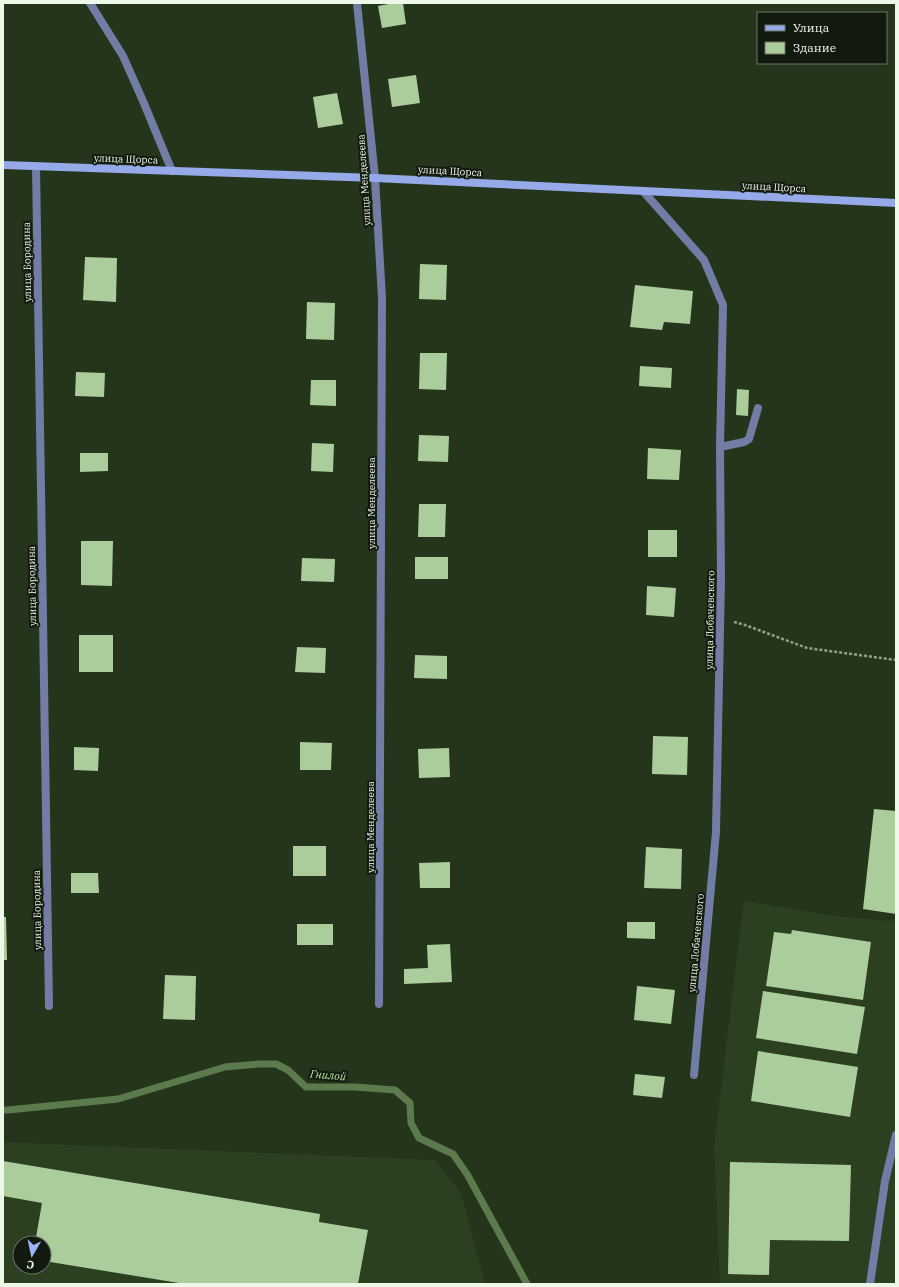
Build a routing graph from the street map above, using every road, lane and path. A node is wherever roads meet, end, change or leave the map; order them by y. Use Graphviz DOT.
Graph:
graph roads {
  1 [pos="90,3"];
  2 [pos="357,3"];
  3 [pos="3,165"];
  4 [pos="36,166"];
  5 [pos="172,171"];
  6 [pos="375,178"];
  7 [pos="643,191"];
  8 [pos="896,203"];
  9 [pos="758,408"];
  10 [pos="720,447"];
  11 [pos="720,619"];
  12 [pos="896,660"];
  13 [pos="379,1004"];
  14 [pos="49,1006"];
  15 [pos="694,1075"];
  16 [pos="896,1135"];
  17 [pos="870,1284"];
  1 -- 5 [label="street"];
  2 -- 6 [label="street, улица Менделеева"];
  3 -- 4 [label="main road, улица Щорса"];
  4 -- 5 [label="main road, улица Щорса"];
  4 -- 14 [label="street, улица Бородина"];
  5 -- 6 [label="main road, улица Щорса"];
  6 -- 7 [label="main road, улица Щорса"];
  6 -- 13 [label="street, улица Менделеева"];
  7 -- 8 [label="main road, улица Щорса"];
  7 -- 10 [label="street, улица Лобачевского"];
  9 -- 10 [label="street"];
  10 -- 11 [label="street, улица Лобачевского"];
  11 -- 12 [label="path"];
  11 -- 15 [label="street, улица Лобачевского"];
  16 -- 17 [label="street"];
}
